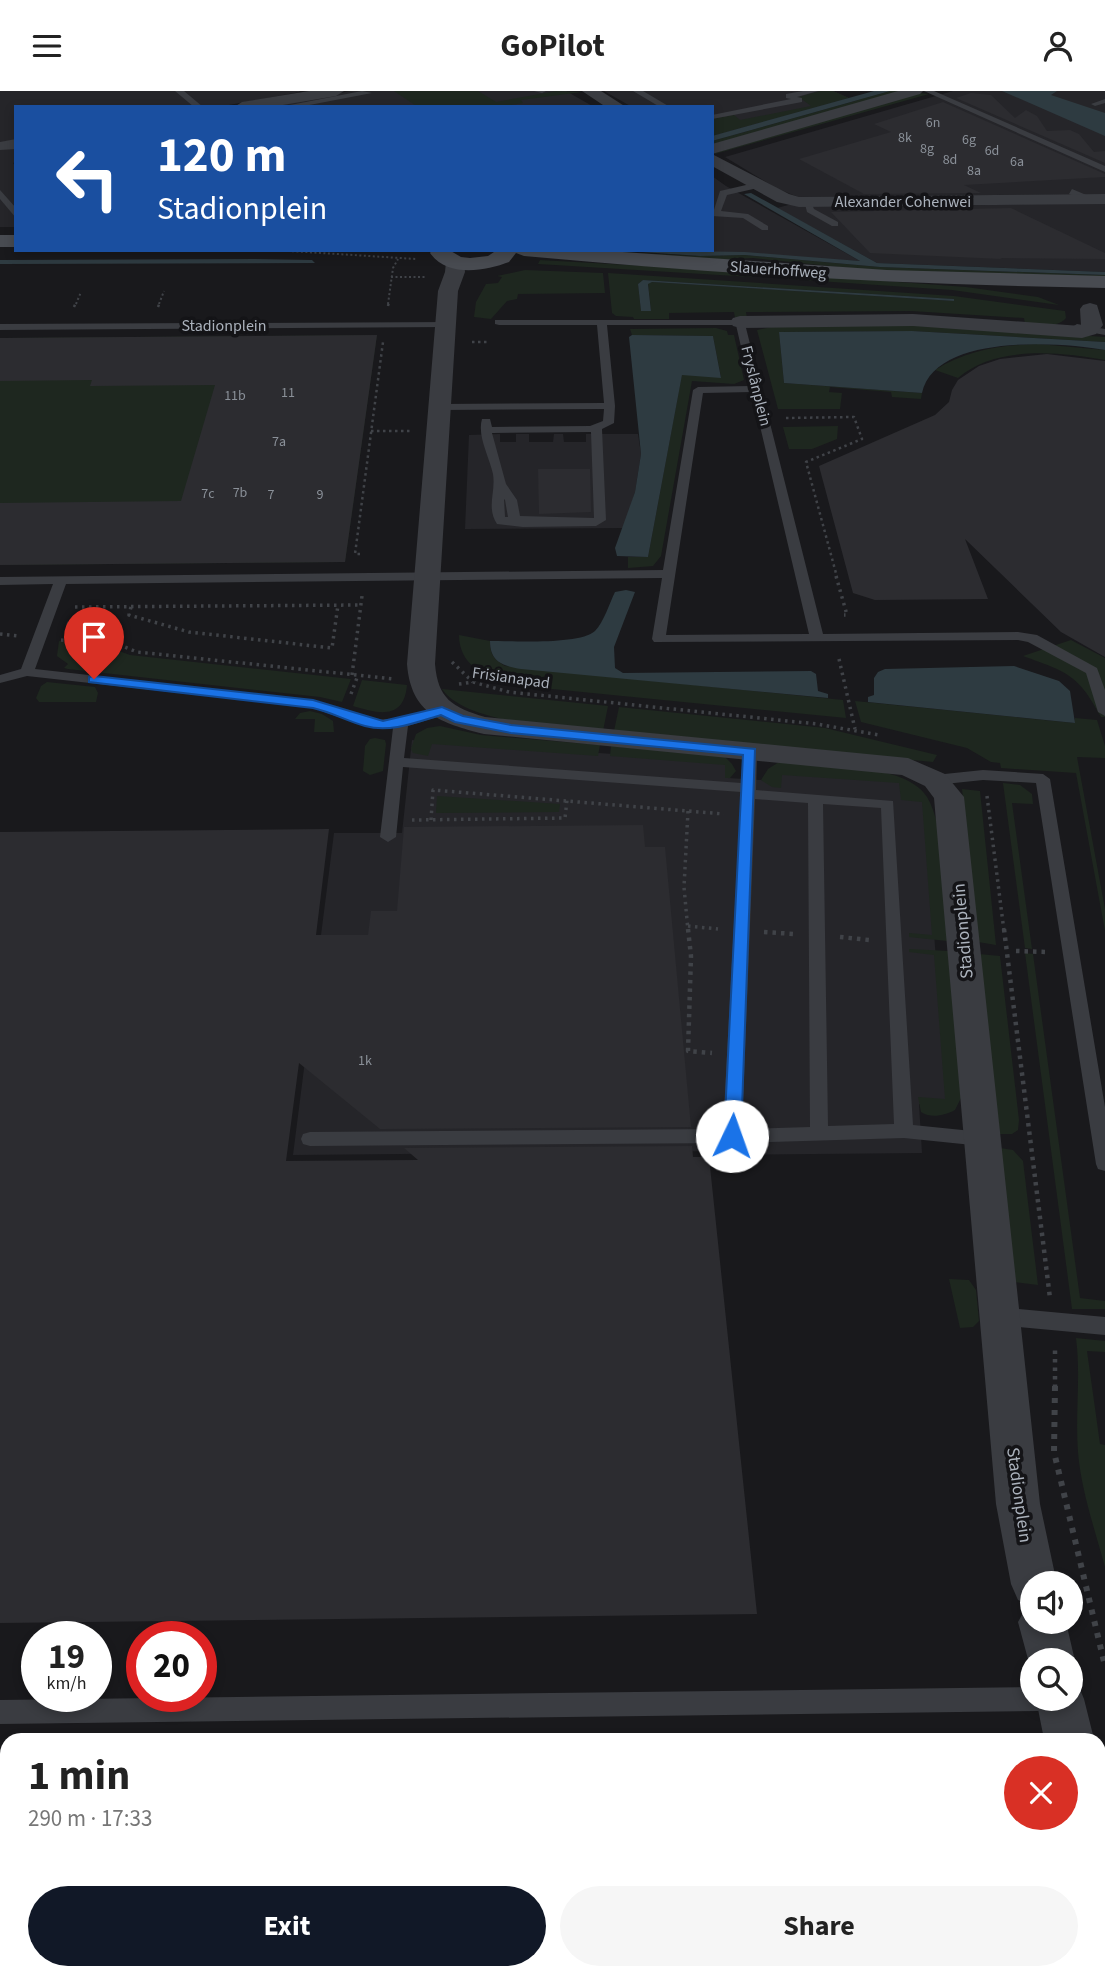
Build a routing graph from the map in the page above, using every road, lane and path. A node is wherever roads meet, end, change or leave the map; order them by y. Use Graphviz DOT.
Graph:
graph roads {
  1 [pos="179,91"];
  2 [pos="337,91"];
  3 [pos="366,91"];
  4 [pos="590,91"];
  5 [pos="637,91"];
  6 [pos="814,91"];
  7 [pos="915,91"];
  8 [pos="928,91"];
  9 [pos="311,93"];
  10 [pos="1105,101"];
  11 [pos="1095,104"];
  12 [pos="196,105"];
  13 [pos="252,105"];
  14 [pos="296,105"];
  15 [pos="614,105"];
  16 [pos="662,105"];
  17 [pos="714,117"];
  18 [pos="714,148"];
  19 [pos="714,160"];
  20 [pos="1105,169"];
  21 [pos="759,185"];
  22 [pos="0,193"];
  23 [pos="714,193"];
  24 [pos="723,193"];
  25 [pos="1088,196"];
  26 [pos="807,202"];
  27 [pos="714,213"];
  28 [pos="14,214"];
  29 [pos="835,224"];
  30 [pos="765,228"];
  31 [pos="310,252"];
  32 [pos="545,252"];
  33 [pos="432,253"];
  34 [pos="505,254"];
  35 [pos="399,257"];
  36 [pos="629,260"];
  37 [pos="480,264"];
  38 [pos="391,277"];
  39 [pos="429,277"];
  40 [pos="926,279"];
  41 [pos="1085,311"];
  42 [pos="448,313"];
  43 [pos="499,322"];
  44 [pos="602,322"];
  45 [pos="740,322"];
  46 [pos="386,325"];
  47 [pos="0,327"];
  48 [pos="756,389"];
  49 [pos="610,406"];
  50 [pos="441,407"];
  51 [pos="487,407"];
  52 [pos="776,418"];
  53 [pos="596,429"];
  54 [pos="486,430"];
  55 [pos="368,554"];
  56 [pos="669,574"];
  57 [pos="428,577"];
  58 [pos="365,578"];
  59 [pos="61,580"];
  60 [pos="0,581"];
  61 [pos="338,605"];
  62 [pos="361,605"];
  63 [pos="131,607"];
  64 [pos="49,611"];
  65 [pos="0,634"];
  66 [pos="9,635"];
  67 [pos="817,638"];
  68 [pos="833,638"];
  69 [pos="68,640"];
  70 [pos="123,646"];
  71 [pos="27,672"];
  72 [pos="352,675"];
  73 [pos="358,675"];
  74 [pos="0,679"];
  75 [pos="423,683"];
  76 [pos="354,686"];
  77 [pos="442,711"];
  78 [pos="1105,712"];
  79 [pos="401,723"];
  80 [pos="855,729"];
  81 [pos="750,752"];
  82 [pos="397,762"];
  83 [pos="983,775"];
  84 [pos="935,780"];
  85 [pos="749,791"];
  86 [pos="815,799"];
  87 [pos="567,800"];
  88 [pos="688,811"];
  89 [pos="747,816"];
  90 [pos="390,820"];
  91 [pos="431,820"];
  92 [pos="388,837"];
  93 [pos="688,926"];
  94 [pos="727,929"];
  95 [pos="756,931"];
  96 [pos="803,935"];
  97 [pos="832,937"];
  98 [pos="880,940"];
  99 [pos="737,1055"];
  100 [pos="904,1131"];
  101 [pos="819,1133"];
  102 [pos="732,1136"];
  103 [pos="310,1139"];
  104 [pos="982,1139"];
  105 [pos="1105,1164"];
  106 [pos="998,1316"];
  107 [pos="1052,1321"];
  108 [pos="1105,1326"];
  109 [pos="1031,1571"];
  110 [pos="1105,1666"];
  111 [pos="1020,1699"];
  112 [pos="1062,1711"];
  113 [pos="0,1712"];
  114 [pos="1068,1733"];
  1 -- 12 [label="lane"];
  2 -- 9 [label="street"];
  3 -- 14 [label="lane"];
  4 -- 15 [label="street"];
  5 -- 16 [label="lane"];
  6 -- 17 [label="lane"];
  7 -- 18 [label="street"];
  8 -- 20 [label="lane"];
  9 -- 13 [label="street"];
  10 -- 11 [label="lane"];
  19 -- 21 [label="street, Alexander Cohenwei"];
  21 -- 24 [label="lane"];
  21 -- 26 [label="street, Alexander Cohenwei"];
  22 -- 28 [label="lane"];
  23 -- 24 [label="lane"];
  24 -- 27 [label="lane"];
  25 -- 26 [label="street, Alexander Cohenwei"];
  26 -- 29 [label="lane"];
  27 -- 30 [label="lane"];
  31 -- 35 [label="path"];
  32 -- 36 [label="main road, Slauerhoffweg"];
  33 -- 35 [label="path"];
  33 -- 37 [label="main road, Slauerhoffweg"];
  33 -- 42 [label="street"];
  34 -- 36 [label="main road, Slauerhoffweg"];
  34 -- 37 [label="main road, Slauerhoffweg"];
  35 -- 38 [label="path"];
  36 -- 40 [label="main road, Slauerhoffweg"];
  37 -- 42 [label="street"];
  38 -- 39 [label="path"];
  38 -- 46 [label="path"];
  40 -- 41 [label="main road, Slauerhoffweg"];
  40 -- 41 [label="main road, Slauerhoffweg"];
  41 -- 45 [label="street, Fryslânplein"];
  42 -- 46 [label="lane, Stadionplein"];
  42 -- 50 [label="street"];
  43 -- 44 [label="lane"];
  44 -- 45 [label="lane"];
  44 -- 49 [label="lane"];
  45 -- 48 [label="lane, Fryslânplein"];
  46 -- 47 [label="lane, Stadionplein"];
  46 -- 55 [label="path"];
  48 -- 56 [label="lane"];
  48 -- 67 [label="lane, Fryslânplein"];
  49 -- 51 [label="lane"];
  49 -- 53 [label="lane"];
  50 -- 51 [label="lane"];
  50 -- 57 [label="street"];
  51 -- 54 [label="lane"];
  52 -- 68 [label="path, Fryslânplein"];
  53 -- 54 [label="lane"];
  53 -- 54 [label="lane"];
  56 -- 57 [label="lane"];
  56 -- 67 [label="lane"];
  57 -- 58 [label="lane"];
  57 -- 75 [label="street"];
  58 -- 59 [label="lane"];
  58 -- 62 [label="path"];
  59 -- 60 [label="lane"];
  59 -- 64 [label="lane"];
  61 -- 62 [label="path"];
  61 -- 63 [label="path"];
  61 -- 63 [label="path"];
  62 -- 72 [label="path"];
  63 -- 64 [label="path"];
  64 -- 70 [label="path, Frisianapad"];
  64 -- 71 [label="lane"];
  65 -- 66 [label="path"];
  67 -- 68 [label="lane"];
  68 -- 78 [label="lane"];
  68 -- 80 [label="path, Fryslânplein"];
  69 -- 70 [label="path, Frisianapad"];
  70 -- 72 [label="path, Frisianapad"];
  71 -- 74 [label="lane"];
  71 -- 79 [label="lane"];
  72 -- 73 [label="path, Frisianapad"];
  73 -- 75 [label="path, Frisianapad"];
  73 -- 76 [label="path"];
  75 -- 77 [label="street"];
  75 -- 80 [label="path, Frisianapad"];
  77 -- 79 [label="lane"];
  77 -- 81 [label="street"];
  79 -- 82 [label="lane"];
  81 -- 84 [label="street"];
  81 -- 85 [label="lane"];
  82 -- 85 [label="lane"];
  82 -- 90 [label="lane"];
  83 -- 84 [label="lane"];
  83 -- 105 [label="lane"];
  83 -- 107 [label="path"];
  84 -- 104 [label="street, Stadionplein"];
  85 -- 86 [label="lane"];
  85 -- 89 [label="lane"];
  86 -- 100 [label="lane"];
  86 -- 101 [label="lane"];
  87 -- 88 [label="path"];
  87 -- 91 [label="path"];
  87 -- 91 [label="path"];
  88 -- 89 [label="path"];
  88 -- 93 [label="path"];
  89 -- 99 [label="lane"];
  90 -- 91 [label="path"];
  90 -- 92 [label="lane"];
  93 -- 94 [label="path"];
  93 -- 99 [label="path"];
  95 -- 96 [label="path"];
  97 -- 98 [label="path"];
  99 -- 102 [label="lane"];
  100 -- 101 [label="lane"];
  100 -- 104 [label="lane"];
  101 -- 102 [label="lane"];
  102 -- 103 [label="lane"];
  104 -- 106 [label="street, Stadionplein"];
  106 -- 107 [label="lane"];
  106 -- 109 [label="street, Stadionplein"];
  107 -- 108 [label="lane"];
  107 -- 110 [label="path"];
  111 -- 113 [label="lane"];
  112 -- 114 [label="street"];
}
